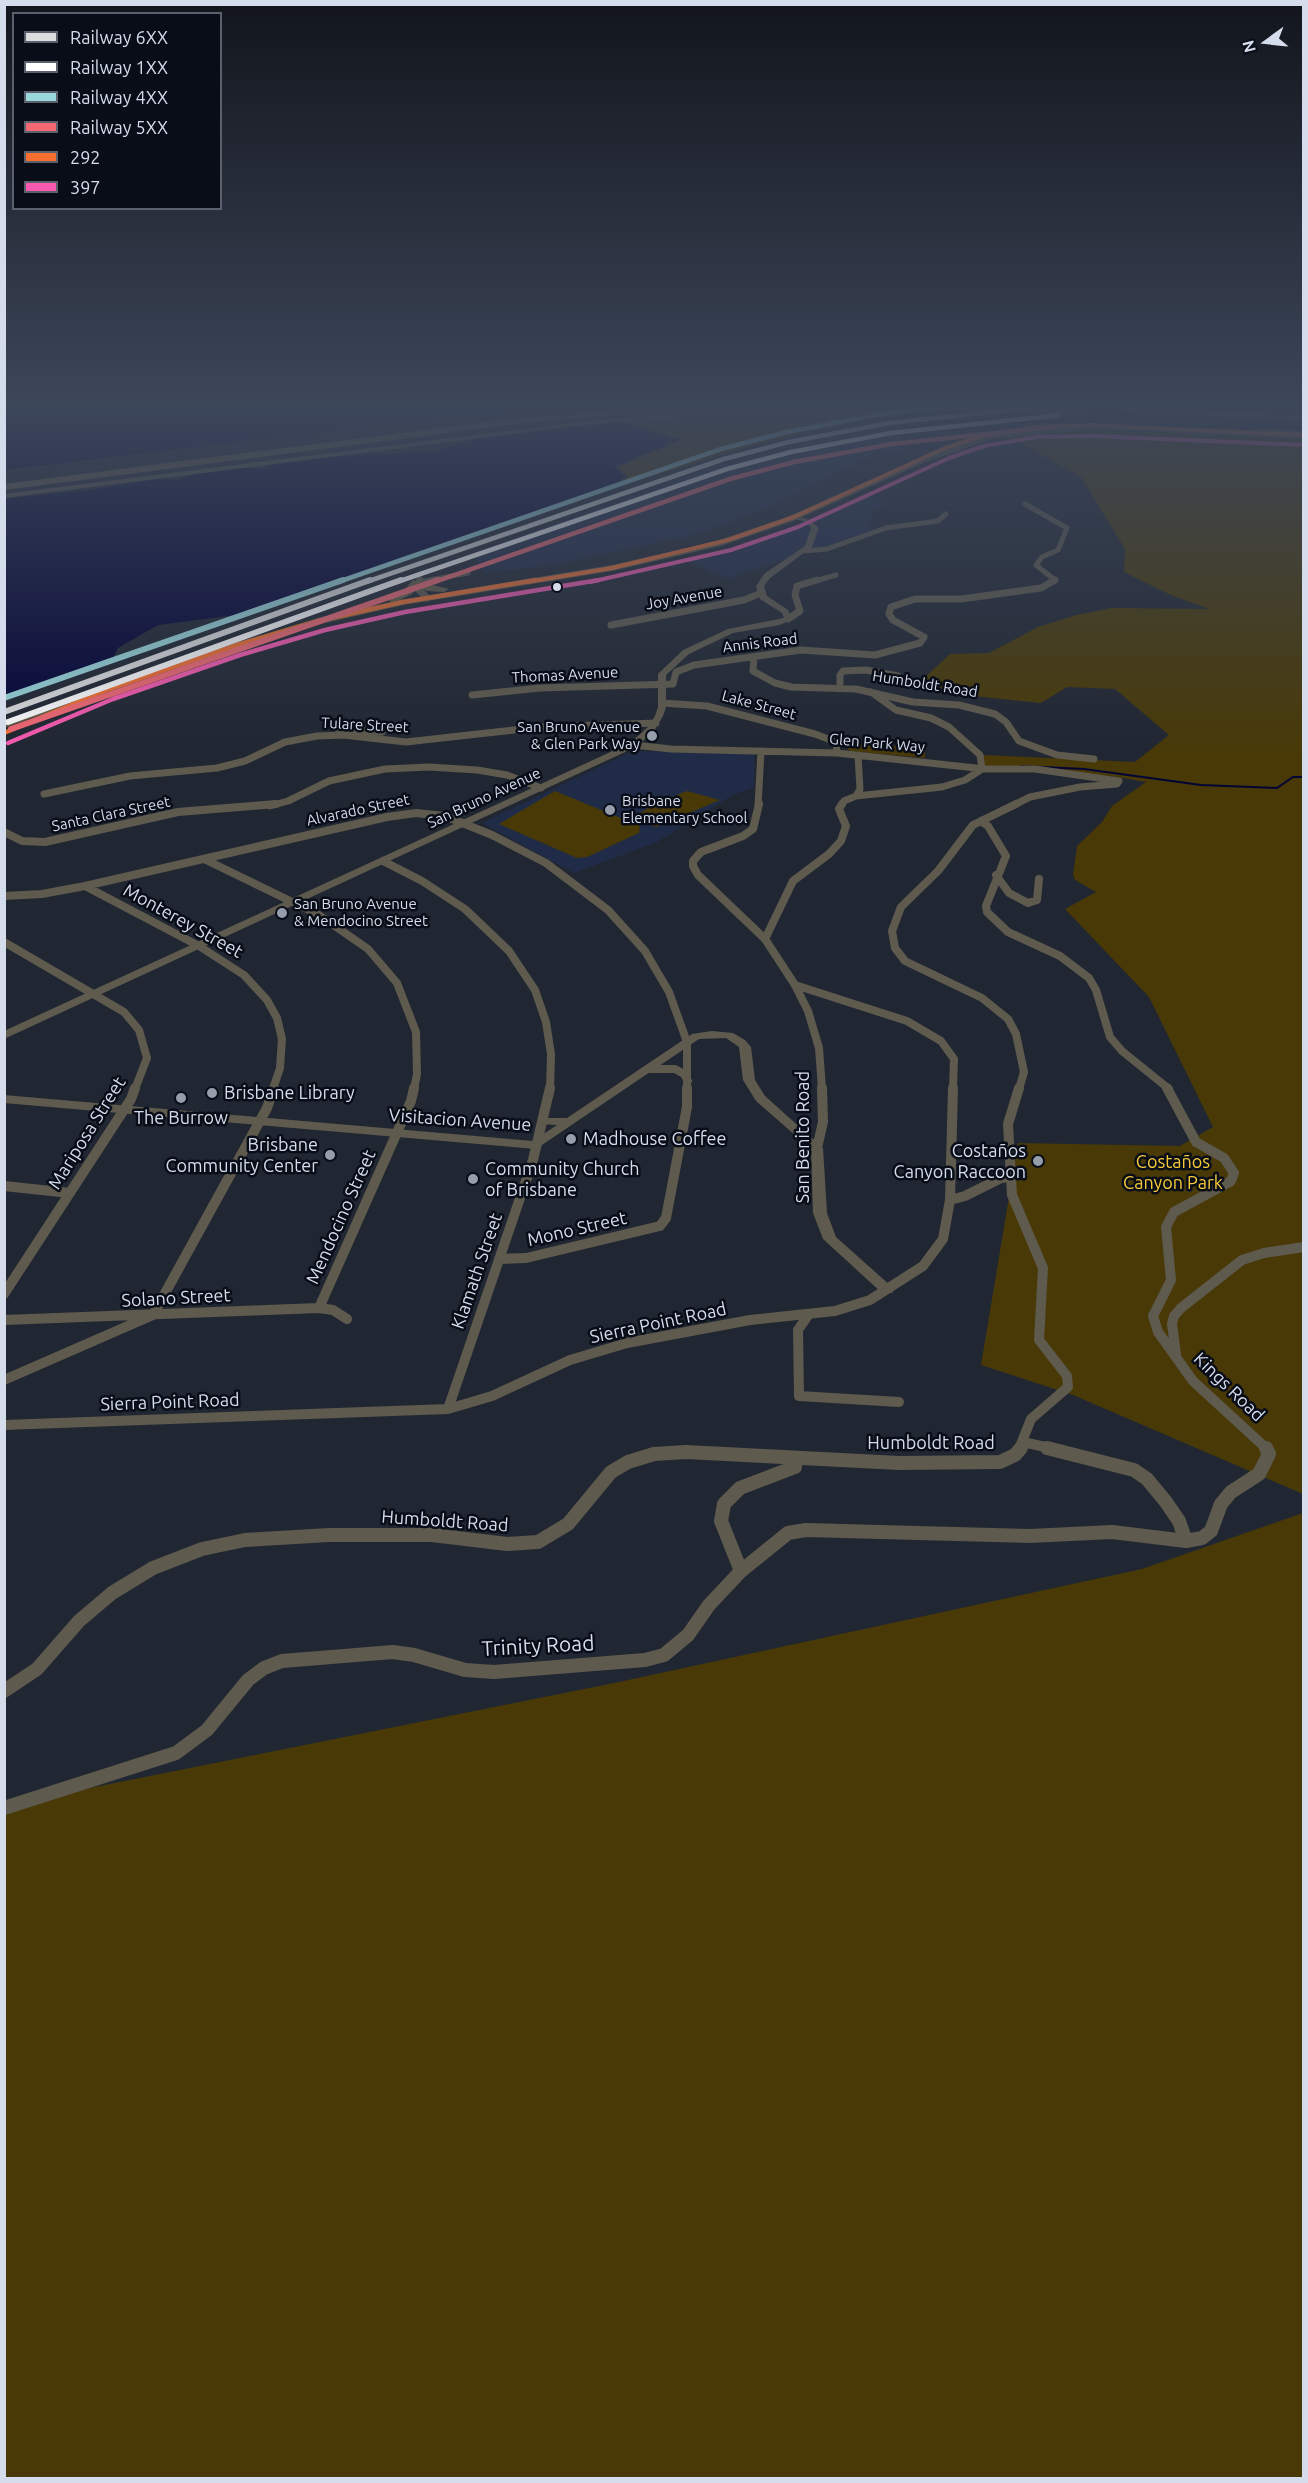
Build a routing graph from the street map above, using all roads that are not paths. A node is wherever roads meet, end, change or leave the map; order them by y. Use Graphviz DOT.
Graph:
graph roads {
  1 [pos="783,521"];
  2 [pos="809,521"];
  3 [pos="938,521"];
  4 [pos="1055,521"];
  5 [pos="805,551"];
  6 [pos="468,573"];
  7 [pos="836,575"];
  8 [pos="417,582"];
  9 [pos="514,584"];
  10 [pos="761,593"];
  11 [pos="427,598"];
  12 [pos="351,613"];
  13 [pos="788,619"];
  14 [pos="611,625"];
  15 [pos="754,657"];
  16 [pos="898,676"];
  17 [pos="660,685"];
  18 [pos="840,688"];
  19 [pos="871,692"];
  20 [pos="472,696"];
  21 [pos="662,703"];
  22 [pos="49,712"];
  23 [pos="656,723"];
  24 [pos="4,725"];
  25 [pos="382,732"];
  26 [pos="4,733"];
  27 [pos="393,734"];
  28 [pos="325,735"];
  29 [pos="445,738"];
  30 [pos="633,745"];
  31 [pos="761,751"];
  32 [pos="837,753"];
  33 [pos="858,755"];
  34 [pos="1094,759"];
  35 [pos="982,769"];
  36 [pos="1118,780"];
  37 [pos="541,788"];
  38 [pos="44,794"];
  39 [pos="856,796"];
  40 [pos="981,821"];
  41 [pos="464,823"];
  42 [pos="4,832"];
  43 [pos="204,859"];
  44 [pos="383,861"];
  45 [pos="996,875"];
  46 [pos="1039,879"];
  47 [pos="84,886"];
  48 [pos="4,896"];
  49 [pos="292,902"];
  50 [pos="765,939"];
  51 [pos="4,942"];
  52 [pos="199,946"];
  53 [pos="18,950"];
  54 [pos="4,956"];
  55 [pos="795,985"];
  56 [pos="95,994"];
  57 [pos="4,1036"];
  58 [pos="687,1042"];
  59 [pos="648,1069"];
  60 [pos="688,1081"];
  61 [pos="4,1099"];
  62 [pos="124,1109"];
  63 [pos="260,1121"];
  64 [pos="543,1121"];
  65 [pos="569,1122"];
  66 [pos="396,1134"];
  67 [pos="536,1145"];
  68 [pos="817,1148"];
  69 [pos="1010,1177"];
  70 [pos="4,1186"];
  71 [pos="70,1193"];
  72 [pos="950,1200"];
  73 [pos="662,1224"];
  74 [pos="1304,1247"];
  75 [pos="499,1259"];
  76 [pos="887,1290"];
  77 [pos="4,1294"];
  78 [pos="319,1308"];
  79 [pos="809,1314"];
  80 [pos="153,1315"];
  81 [pos="98,1318"];
  82 [pos="774,1318"];
  83 [pos="347,1319"];
  84 [pos="4,1320"];
  85 [pos="798,1330"];
  86 [pos="104,1337"];
  87 [pos="1179,1363"];
  88 [pos="4,1380"];
  89 [pos="899,1402"];
  90 [pos="448,1409"];
  91 [pos="4,1425"];
  92 [pos="1023,1442"];
  93 [pos="795,1458"];
  94 [pos="1186,1541"];
  95 [pos="741,1571"];
  96 [pos="4,1691"];
  97 [pos="4,1808"];
  1 -- 9 [label="main road"];
  2 -- 5 [label="street"];
  3 -- 5 [label="street"];
  4 -- 15 [label="street, Annis Road"];
  5 -- 10 [label="street"];
  6 -- 8 [label="street"];
  7 -- 13 [label="street"];
  8 -- 9 [label="main road"];
  8 -- 11 [label="street"];
  8 -- 12 [label="main road"];
  9 -- 11 [label="main road"];
  10 -- 13 [label="street"];
  10 -- 14 [label="street, Joy Avenue"];
  11 -- 12 [label="main road"];
  12 -- 22 [label="main road"];
  13 -- 17 [label="street"];
  15 -- 17 [label="street, Annis Road"];
  15 -- 18 [label="street, Humboldt Road"];
  16 -- 18 [label="street"];
  17 -- 20 [label="street, Thomas Avenue"];
  17 -- 21 [label="street, San Bruno Avenue"];
  18 -- 19 [label="street, Humboldt Road"];
  19 -- 34 [label="street, Humboldt Road"];
  19 -- 35 [label="street"];
  21 -- 23 [label="street, San Bruno Avenue"];
  21 -- 32 [label="street, Lake Street"];
  22 -- 24 [label="main road"];
  22 -- 26 [label="main road"];
  23 -- 29 [label="street, Tulare Street"];
  23 -- 30 [label="street, San Bruno Avenue"];
  25 -- 28 [label="street"];
  27 -- 29 [label="street"];
  28 -- 29 [label="street, Tulare Street"];
  28 -- 38 [label="street, Tulare Street"];
  30 -- 31 [label="street, Glen Park Way"];
  30 -- 37 [label="street, San Bruno Avenue"];
  31 -- 32 [label="street, Glen Park Way"];
  31 -- 50 [label="street, San Benito Road"];
  32 -- 33 [label="street, Glen Park Way"];
  33 -- 35 [label="street, Glen Park Way"];
  33 -- 39 [label="street"];
  35 -- 36 [label="street, Glen Park Way"];
  35 -- 39 [label="street"];
  36 -- 40 [label="street, Humboldt Road"];
  37 -- 41 [label="street, San Bruno Avenue"];
  37 -- 42 [label="street, Santa Clara Street"];
  39 -- 50 [label="street"];
  40 -- 45 [label="street, Kings Road"];
  40 -- 69 [label="street, Humboldt Road"];
  41 -- 43 [label="street, Alvarado Street"];
  41 -- 44 [label="street, San Bruno Avenue"];
  41 -- 58 [label="street, Alvarado Street"];
  43 -- 47 [label="street, Alvarado Street"];
  43 -- 49 [label="street, Mendocino Street"];
  44 -- 49 [label="street, San Bruno Avenue"];
  44 -- 64 [label="street, Klamath Street"];
  45 -- 46 [label="street"];
  45 -- 87 [label="street, Kings Road"];
  47 -- 48 [label="street, Alvarado Street"];
  47 -- 52 [label="street, Monterey Street"];
  49 -- 52 [label="street, San Bruno Avenue"];
  49 -- 66 [label="street, Mendocino Street"];
  50 -- 55 [label="street, San Benito Road"];
  51 -- 53 [label="street, Mariposa Street"];
  52 -- 56 [label="street, San Bruno Avenue"];
  52 -- 63 [label="street, Monterey Street"];
  53 -- 54 [label="street"];
  53 -- 56 [label="street, Mariposa Street"];
  55 -- 68 [label="street, San Benito Road"];
  55 -- 72 [label="street, Sierra Point Road"];
  56 -- 57 [label="street, San Bruno Avenue"];
  56 -- 62 [label="street, Mariposa Street"];
  58 -- 59 [label="street, Visitacion Avenue"];
  58 -- 60 [label="street, Alvarado Street"];
  58 -- 68 [label="street, Visitacion Avenue"];
  59 -- 60 [label="street"];
  59 -- 65 [label="street, Visitacion Avenue"];
  60 -- 73 [label="street, Alvarado Street"];
  61 -- 62 [label="street, Visitacion Avenue"];
  62 -- 63 [label="street, Visitacion Avenue"];
  62 -- 71 [label="street, Mariposa Street"];
  63 -- 66 [label="street, Visitacion Avenue"];
  63 -- 80 [label="street, Monterey Street"];
  64 -- 65 [label="street"];
  64 -- 67 [label="street, Klamath Street"];
  65 -- 67 [label="street, Visitacion Avenue"];
  66 -- 67 [label="street, Visitacion Avenue"];
  66 -- 78 [label="street, Mendocino Street"];
  67 -- 75 [label="street, Klamath Street"];
  68 -- 76 [label="street, San Benito Road"];
  69 -- 72 [label="street"];
  69 -- 92 [label="street, Humboldt Road"];
  70 -- 71 [label="street"];
  71 -- 77 [label="street, Mariposa Street"];
  72 -- 76 [label="street, Sierra Point Road"];
  73 -- 75 [label="street, Mono Street"];
  74 -- 87 [label="street"];
  75 -- 90 [label="street, Klamath Street"];
  76 -- 79 [label="street, Sierra Point Road"];
  78 -- 80 [label="street, Solano Street"];
  78 -- 83 [label="street, Solano Street"];
  79 -- 82 [label="street, Sierra Point Road"];
  79 -- 85 [label="street"];
  80 -- 81 [label="street, Solano Street"];
  80 -- 86 [label="street"];
  81 -- 84 [label="street, Solano Street"];
  81 -- 86 [label="street"];
  82 -- 85 [label="street"];
  82 -- 90 [label="street, Sierra Point Road"];
  85 -- 89 [label="street"];
  86 -- 88 [label="street"];
  87 -- 94 [label="street, Kings Road"];
  90 -- 91 [label="street, Sierra Point Road"];
  92 -- 93 [label="street, Humboldt Road"];
  92 -- 94 [label="street"];
  93 -- 95 [label="street"];
  93 -- 96 [label="street, Humboldt Road"];
  94 -- 95 [label="street"];
  95 -- 97 [label="street, Trinity Road"];
}
